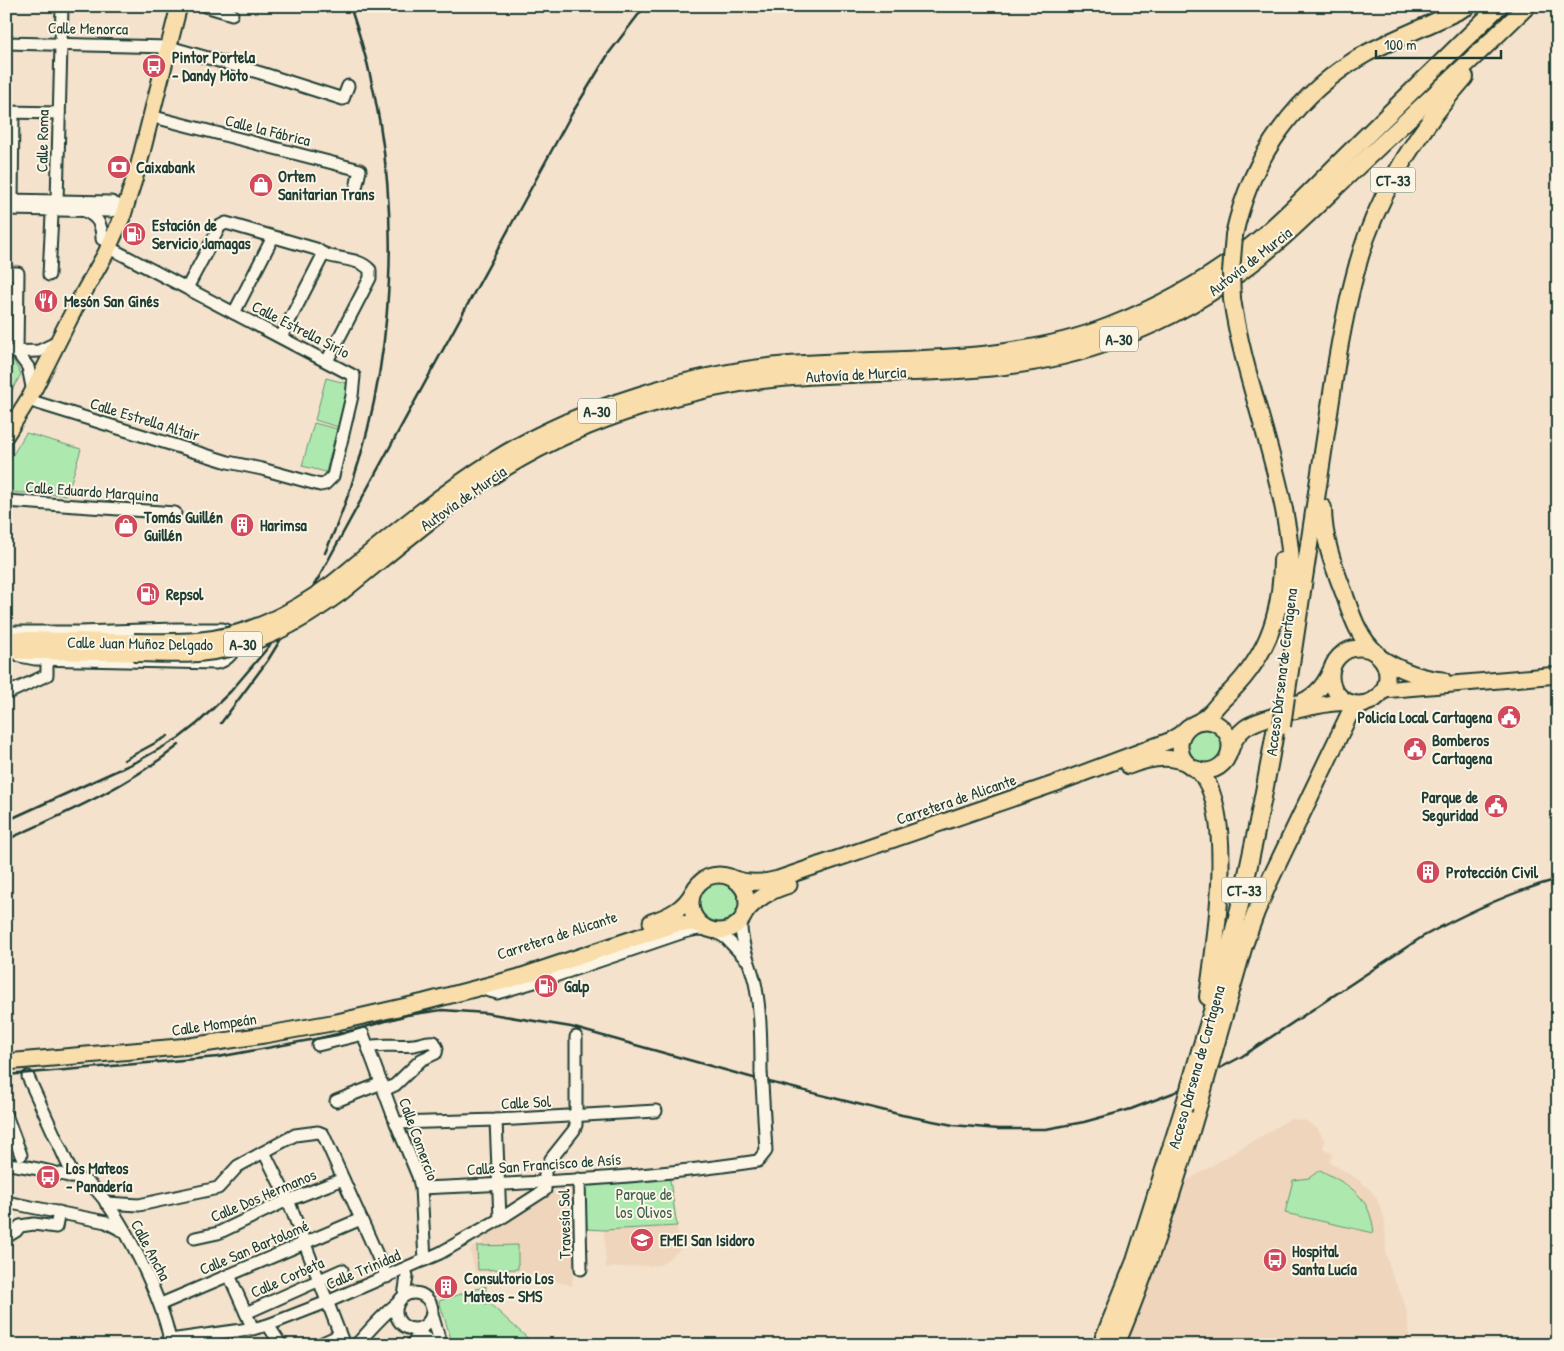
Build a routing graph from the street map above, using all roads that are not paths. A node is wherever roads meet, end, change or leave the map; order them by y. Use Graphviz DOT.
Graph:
graph roads {
  1 [pos="62,6"];
  2 [pos="179,6"];
  3 [pos="205,6"];
  4 [pos="1468,6"];
  5 [pos="1500,6"];
  6 [pos="1526,7"];
  7 [pos="232,14"];
  8 [pos="6,43"];
  9 [pos="61,44"];
  10 [pos="169,47"];
  11 [pos="348,86"];
  12 [pos="10,112"];
  13 [pos="59,113"];
  14 [pos="150,116"];
  15 [pos="138,167"];
  16 [pos="356,188"];
  17 [pos="8,203"];
  18 [pos="55,205"];
  19 [pos="117,207"];
  20 [pos="84,210"];
  21 [pos="273,238"];
  22 [pos="105,247"];
  23 [pos="323,255"];
  24 [pos="6,273"];
  25 [pos="49,275"];
  26 [pos="187,288"];
  27 [pos="234,313"];
  28 [pos="281,337"];
  29 [pos="58,342"];
  30 [pos="16,352"];
  31 [pos="327,361"];
  32 [pos="907,366"];
  33 [pos="28,367"];
  34 [pos="45,368"];
  35 [pos="1249,376"];
  36 [pos="354,385"];
  37 [pos="1333,388"];
  38 [pos="31,396"];
  39 [pos="6,435"];
  40 [pos="6,501"];
  41 [pos="175,513"];
  42 [pos="6,632"];
  43 [pos="6,639"];
  44 [pos="134,647"];
  45 [pos="6,653"];
  46 [pos="1379,656"];
  47 [pos="48,660"];
  48 [pos="1332,666"];
  49 [pos="1558,675"];
  50 [pos="1492,682"];
  51 [pos="1383,690"];
  52 [pos="6,694"];
  53 [pos="1283,698"];
  54 [pos="1359,704"];
  55 [pos="1200,723"];
  56 [pos="1279,726"];
  57 [pos="1230,753"];
  58 [pos="1193,767"];
  59 [pos="729,878"];
  60 [pos="693,892"];
  61 [pos="744,915"];
  62 [pos="709,929"];
  63 [pos="747,960"];
  64 [pos="423,998"];
  65 [pos="1225,1010"];
  66 [pos="576,1037"];
  67 [pos="318,1045"];
  68 [pos="368,1047"];
  69 [pos="6,1053"];
  70 [pos="1206,1053"];
  71 [pos="6,1062"];
  72 [pos="28,1077"];
  73 [pos="383,1087"];
  74 [pos="336,1101"];
  75 [pos="656,1112"];
  76 [pos="6,1115"];
  77 [pos="576,1116"];
  78 [pos="496,1120"];
  79 [pos="396,1124"];
  80 [pos="264,1152"];
  81 [pos="21,1155"];
  82 [pos="6,1164"];
  83 [pos="70,1177"];
  84 [pos="343,1179"];
  85 [pos="579,1179"];
  86 [pos="545,1181"];
  87 [pos="498,1184"];
  88 [pos="421,1188"];
  89 [pos="288,1200"];
  90 [pos="6,1202"];
  91 [pos="106,1203"];
  92 [pos="60,1212"];
  93 [pos="361,1219"];
  94 [pos="500,1219"];
  95 [pos="125,1232"];
  96 [pos="6,1237"];
  97 [pos="195,1238"];
  98 [pos="305,1244"];
  99 [pos="425,1260"];
  100 [pos="581,1269"];
  101 [pos="342,1270"];
  102 [pos="406,1273"];
  103 [pos="229,1275"];
  104 [pos="386,1277"];
  105 [pos="319,1281"];
  106 [pos="419,1294"];
  107 [pos="401,1300"];
  108 [pos="327,1302"];
  109 [pos="161,1304"];
  110 [pos="246,1313"];
  111 [pos="432,1314"];
  112 [pos="380,1321"];
  113 [pos="268,1325"];
  114 [pos="413,1328"];
  115 [pos="253,1329"];
  116 [pos="342,1340"];
  117 [pos="170,1343"];
  118 [pos="280,1344"];
  119 [pos="318,1345"];
  120 [pos="356,1345"];
  121 [pos="406,1345"];
  122 [pos="412,1345"];
  123 [pos="436,1345"];
  124 [pos="441,1345"];
  125 [pos="1102,1345"];
  126 [pos="1116,1345"];
  1 -- 9 [label="street, Calle Roma"];
  2 -- 10 [label="main road"];
  3 -- 7 [label="street"];
  4 -- 35 [label="highway, Acceso Dársena de Cartagena / CT-33, bridge"];
  5 -- 32 [label="highway, Autovía de Murcia / A-30"];
  6 -- 32 [label="highway, Autovía de Murcia / A-30"];
  6 -- 37 [label="highway, Acceso Dársena de Cartagena / CT-33"];
  8 -- 9 [label="street, Calle Menorca"];
  9 -- 10 [label="street, Calle Menorca"];
  9 -- 13 [label="street, Calle Roma"];
  10 -- 11 [label="street, Calle Menorca"];
  10 -- 14 [label="main road"];
  12 -- 13 [label="street"];
  12 -- 17 [label="street"];
  13 -- 18 [label="street, Calle Roma"];
  14 -- 15 [label="main road"];
  14 -- 16 [label="street, Calle la Fábrica"];
  14 -- 19 [label="main road"];
  15 -- 19 [label="main road"];
  15 -- 22 [label="main road"];
  17 -- 18 [label="street"];
  18 -- 19 [label="street"];
  18 -- 20 [label="street"];
  18 -- 25 [label="street, Calle Roma"];
  19 -- 20 [label="street"];
  19 -- 22 [label="main road"];
  20 -- 22 [label="street"];
  21 -- 23 [label="street"];
  21 -- 26 [label="street"];
  21 -- 27 [label="street"];
  22 -- 26 [label="street, Calle Estrella Sirio"];
  22 -- 29 [label="main road"];
  22 -- 36 [label="street, Calle Estrella Sirio"];
  23 -- 28 [label="street"];
  23 -- 31 [label="street"];
  24 -- 30 [label="street"];
  26 -- 27 [label="street, Calle Estrella Sirio"];
  27 -- 28 [label="street, Calle Estrella Sirio"];
  28 -- 31 [label="street, Calle Estrella Sirio"];
  29 -- 30 [label="street"];
  29 -- 34 [label="main road"];
  30 -- 33 [label="street"];
  30 -- 34 [label="street"];
  31 -- 36 [label="street, Calle Estrella Sirio"];
  32 -- 44 [label="highway, Autovía de Murcia / A-30, bridge"];
  33 -- 34 [label="street"];
  33 -- 38 [label="street"];
  34 -- 38 [label="main road"];
  35 -- 53 [label="highway, Acceso Dársena de Cartagena / CT-33"];
  35 -- 55 [label="highway"];
  36 -- 38 [label="street, Calle Estrella Altair"];
  37 -- 46 [label="highway"];
  37 -- 53 [label="highway, Acceso Dársena de Cartagena / CT-33"];
  38 -- 39 [label="main road"];
  40 -- 41 [label="street, Calle Eduardo Marquina"];
  42 -- 47 [label="street, Calle Juan Muñoz Delgado"];
  43 -- 44 [label="main road, Calle Juan Muñoz Delgado"];
  44 -- 45 [label="main road, Calle Juan Muñoz Delgado"];
  45 -- 47 [label="street, Calle Juan Muñoz Delgado"];
  46 -- 48 [label="main road"];
  46 -- 50 [label="main road"];
  46 -- 51 [label="main road"];
  47 -- 52 [label="street"];
  48 -- 54 [label="main road"];
  48 -- 55 [label="main road"];
  49 -- 50 [label="main road"];
  50 -- 51 [label="main road"];
  51 -- 54 [label="main road"];
  53 -- 56 [label="highway, Acceso Dársena de Cartagena / CT-33"];
  54 -- 57 [label="main road"];
  54 -- 65 [label="highway"];
  55 -- 57 [label="main road"];
  55 -- 58 [label="main road"];
  55 -- 59 [label="main road, Carretera de Alicante"];
  56 -- 65 [label="highway, Acceso Dársena de Cartagena / CT-33"];
  56 -- 70 [label="highway, Acceso Dársena de Cartagena / CT-33"];
  57 -- 58 [label="main road"];
  58 -- 61 [label="main road, Carretera de Alicante"];
  58 -- 70 [label="highway"];
  59 -- 60 [label="main road"];
  59 -- 61 [label="main road"];
  60 -- 62 [label="main road"];
  60 -- 64 [label="main road, Carretera de Alicante"];
  61 -- 62 [label="main road"];
  61 -- 63 [label="street, Calle San Francisco de Asís"];
  62 -- 63 [label="street"];
  62 -- 64 [label="main road, Carretera de Alicante"];
  63 -- 85 [label="street, Calle San Francisco de Asís"];
  64 -- 69 [label="main road, Calle Mompeán"];
  64 -- 71 [label="main road, Calle Mompeán"];
  65 -- 70 [label="highway, CT-33"];
  66 -- 77 [label="street, Travesía Sol"];
  67 -- 68 [label="street, Calle Comercio"];
  68 -- 73 [label="street, Calle Comercio"];
  68 -- 73 [label="street"];
  70 -- 125 [label="highway, Acceso Dársena de Cartagena / CT-33, bridge"];
  70 -- 126 [label="highway, Acceso Dársena de Cartagena / CT-33, bridge"];
  72 -- 83 [label="street"];
  73 -- 74 [label="street"];
  73 -- 79 [label="street, Calle Comercio"];
  75 -- 77 [label="street, Calle Sol"];
  76 -- 81 [label="street"];
  77 -- 78 [label="street, Calle Sol"];
  77 -- 86 [label="street, Travesía Sol"];
  78 -- 79 [label="street, Calle Sol"];
  78 -- 87 [label="street"];
  79 -- 88 [label="street, Calle Comercio"];
  80 -- 84 [label="street"];
  80 -- 89 [label="street"];
  80 -- 91 [label="street"];
  82 -- 83 [label="street"];
  83 -- 91 [label="street, Calle Ancha"];
  84 -- 89 [label="street, Calle Dos Hermanos"];
  84 -- 93 [label="street"];
  85 -- 86 [label="street, Calle San Francisco de Asís"];
  85 -- 100 [label="street, Travesía Sol"];
  86 -- 87 [label="street, Calle San Francisco de Asís"];
  86 -- 94 [label="street, Calle Trinidad"];
  87 -- 88 [label="street, Calle San Francisco de Asís"];
  87 -- 94 [label="street"];
  88 -- 99 [label="street, Calle Comercio"];
  89 -- 97 [label="street, Calle Dos Hermanos"];
  89 -- 98 [label="street"];
  90 -- 92 [label="street"];
  91 -- 95 [label="street, Calle Ancha"];
  92 -- 95 [label="street"];
  92 -- 96 [label="street"];
  93 -- 98 [label="street, Calle San Bartolomé"];
  93 -- 104 [label="street"];
  94 -- 99 [label="street, Calle Trinidad"];
  95 -- 109 [label="street, Calle Ancha"];
  98 -- 103 [label="street, Calle San Bartolomé"];
  98 -- 105 [label="street"];
  99 -- 102 [label="street, Calle Trinidad"];
  101 -- 105 [label="street, Calle Corbeta"];
  102 -- 104 [label="street, Calle Trinidad"];
  102 -- 106 [label="street"];
  102 -- 107 [label="street"];
  103 -- 109 [label="street, Calle San Bartolomé"];
  103 -- 110 [label="street"];
  104 -- 108 [label="street, Calle Trinidad"];
  105 -- 108 [label="street"];
  105 -- 110 [label="street, Calle Corbeta"];
  106 -- 107 [label="street"];
  106 -- 111 [label="street"];
  107 -- 112 [label="street"];
  107 -- 114 [label="street"];
  108 -- 113 [label="street, Calle Trinidad"];
  108 -- 116 [label="street"];
  109 -- 117 [label="street, Calle Ancha"];
  110 -- 115 [label="street"];
  111 -- 114 [label="street"];
  111 -- 124 [label="street"];
  112 -- 114 [label="street"];
  112 -- 120 [label="street"];
  113 -- 115 [label="street, Calle Trinidad"];
  113 -- 118 [label="street"];
  114 -- 121 [label="street"];
  114 -- 122 [label="street"];
  114 -- 123 [label="street"];
  115 -- 117 [label="street, Calle Trinidad"];
  116 -- 119 [label="street"];
}
